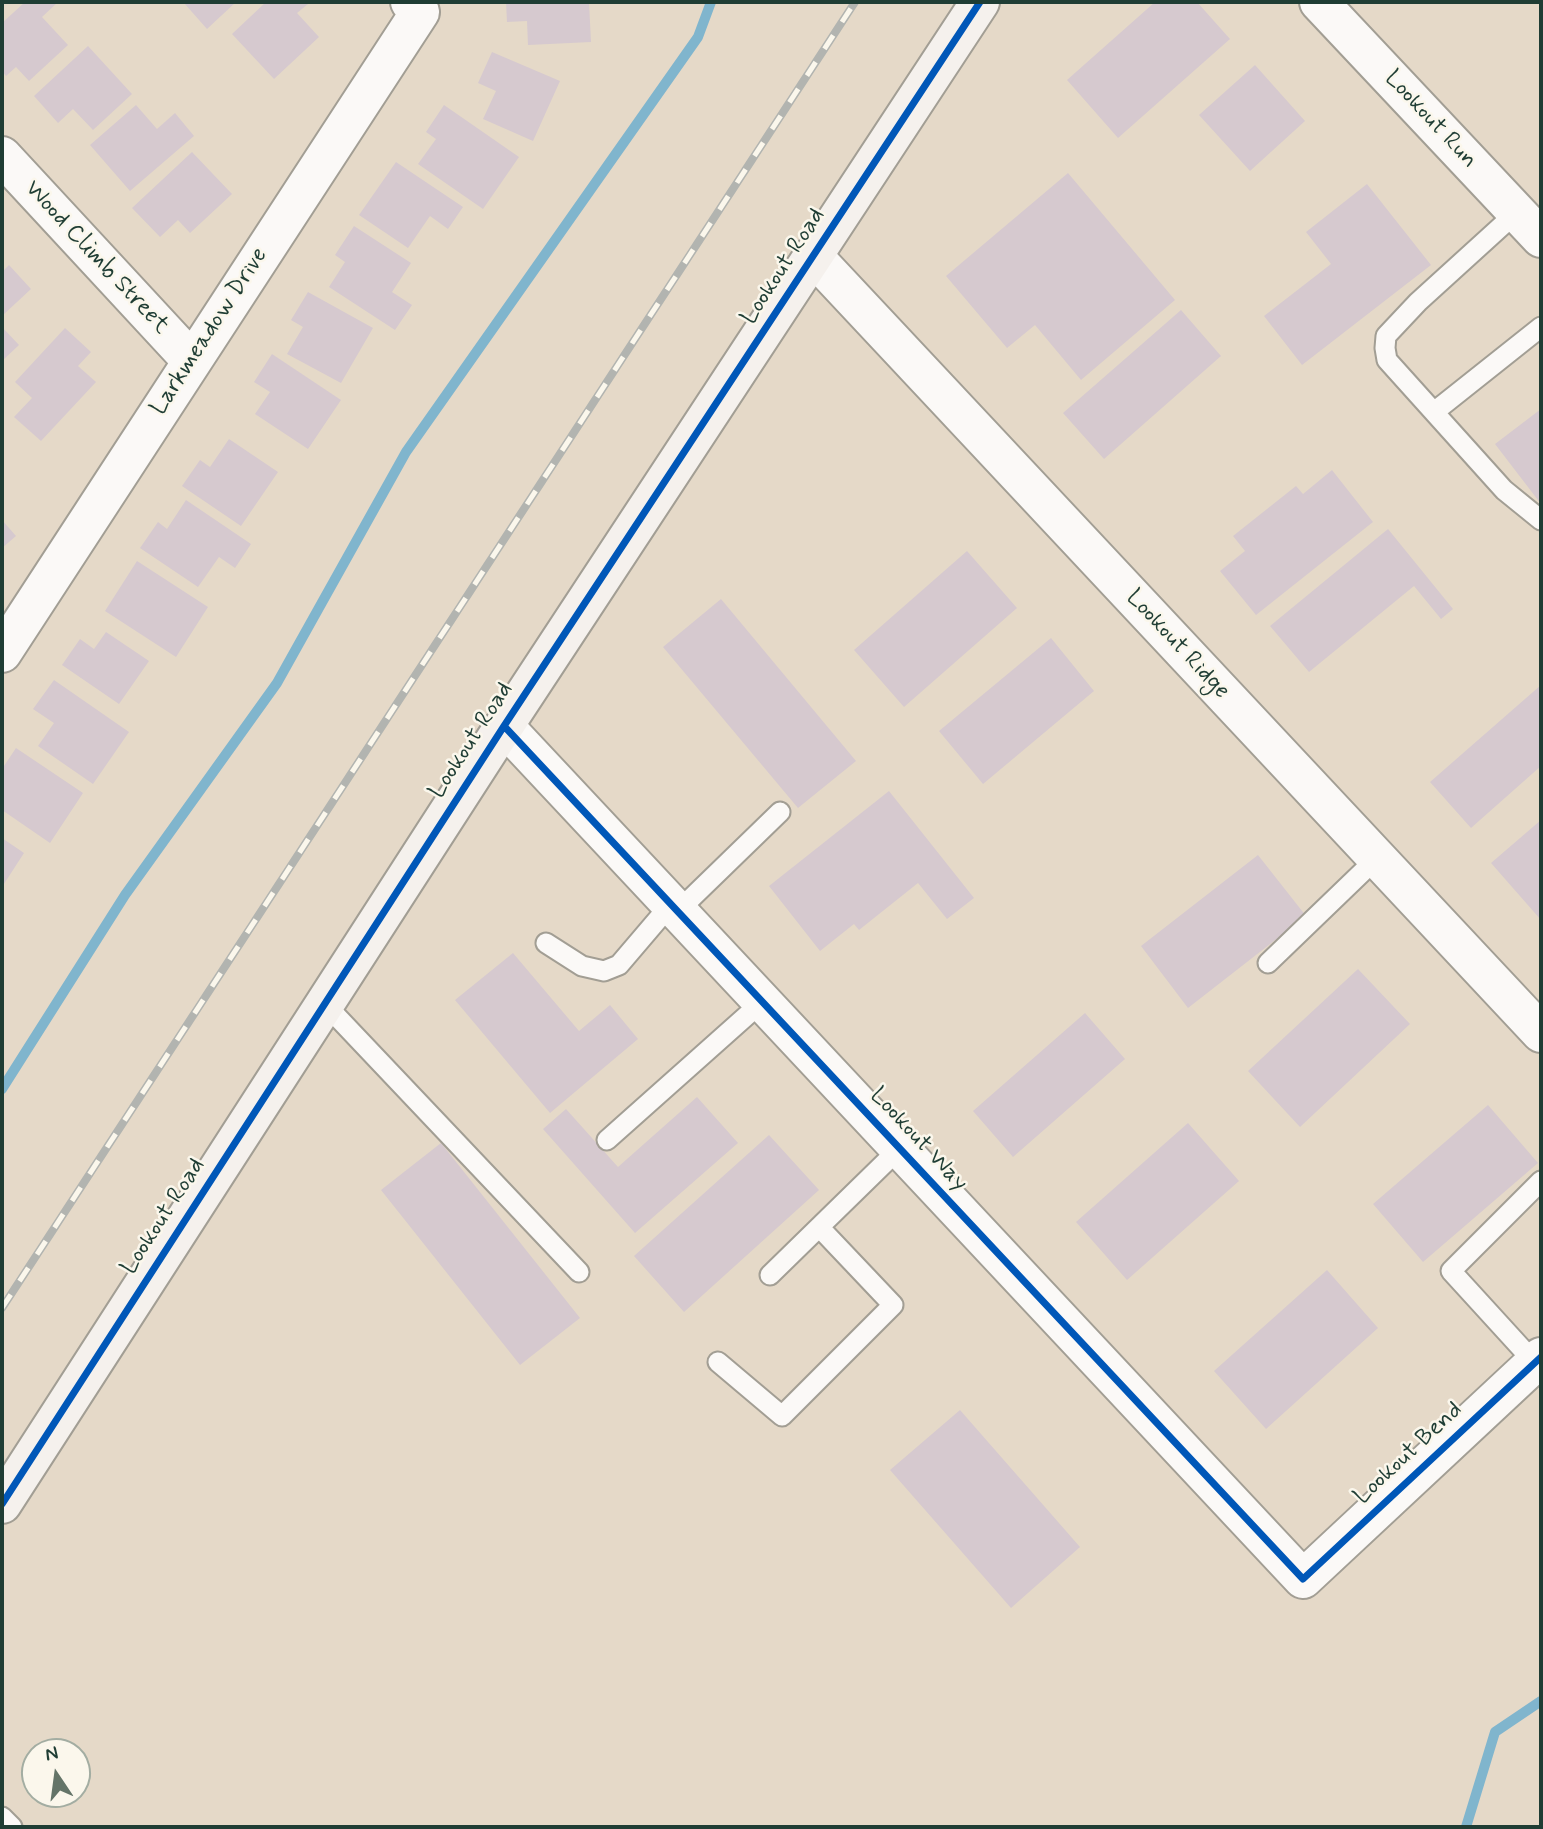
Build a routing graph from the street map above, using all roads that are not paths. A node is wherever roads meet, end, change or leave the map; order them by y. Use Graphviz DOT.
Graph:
graph roads {
  1 [pos="980,2"];
  2 [pos="1319,2"];
  3 [pos="415,7"];
  4 [pos="2,156"];
  5 [pos="1529,225"];
  6 [pos="814,257"];
  7 [pos="1541,327"];
  8 [pos="191,360"];
  9 [pos="1434,412"];
  10 [pos="1541,520"];
  11 [pos="2,653"];
  12 [pos="505,726"];
  13 [pos="780,812"];
  14 [pos="1377,858"];
  15 [pos="674,908"];
  16 [pos="546,943"];
  17 [pos="1268,963"];
  18 [pos="762,1002"];
  19 [pos="325,1004"];
  20 [pos="1541,1033"];
  21 [pos="607,1140"];
  22 [pos="900,1148"];
  23 [pos="1541,1181"];
  24 [pos="820,1228"];
  25 [pos="579,1272"];
  26 [pos="770,1275"];
  27 [pos="1538,1360"];
  28 [pos="718,1362"];
  29 [pos="2,1504"];
  30 [pos="1303,1580"];
  31 [pos="2,1817"];
  32 [pos="12,1827"];
  1 -- 6 [label="street, Lookout Road"];
  2 -- 5 [label="street, Lookout Run"];
  3 -- 8 [label="street, Larkmeadow Drive"];
  4 -- 8 [label="street, Wood Climb Street"];
  5 -- 9 [label="lane"];
  6 -- 12 [label="street, Lookout Road"];
  6 -- 14 [label="street, Lookout Ridge"];
  7 -- 9 [label="lane"];
  8 -- 11 [label="street, Larkmeadow Drive"];
  9 -- 10 [label="lane"];
  12 -- 15 [label="street, Lookout Way"];
  12 -- 19 [label="street, Lookout Road"];
  13 -- 15 [label="lane"];
  14 -- 17 [label="lane"];
  14 -- 20 [label="street, Lookout Ridge"];
  15 -- 16 [label="lane"];
  15 -- 18 [label="street, Lookout Way"];
  18 -- 21 [label="lane"];
  18 -- 22 [label="street, Lookout Way"];
  19 -- 25 [label="lane"];
  19 -- 29 [label="street, Lookout Road"];
  22 -- 24 [label="lane"];
  22 -- 30 [label="street, Lookout Way"];
  23 -- 27 [label="lane"];
  24 -- 26 [label="lane"];
  24 -- 28 [label="lane"];
  27 -- 30 [label="street, Lookout Bend"];
  31 -- 32 [label="lane"];
}
